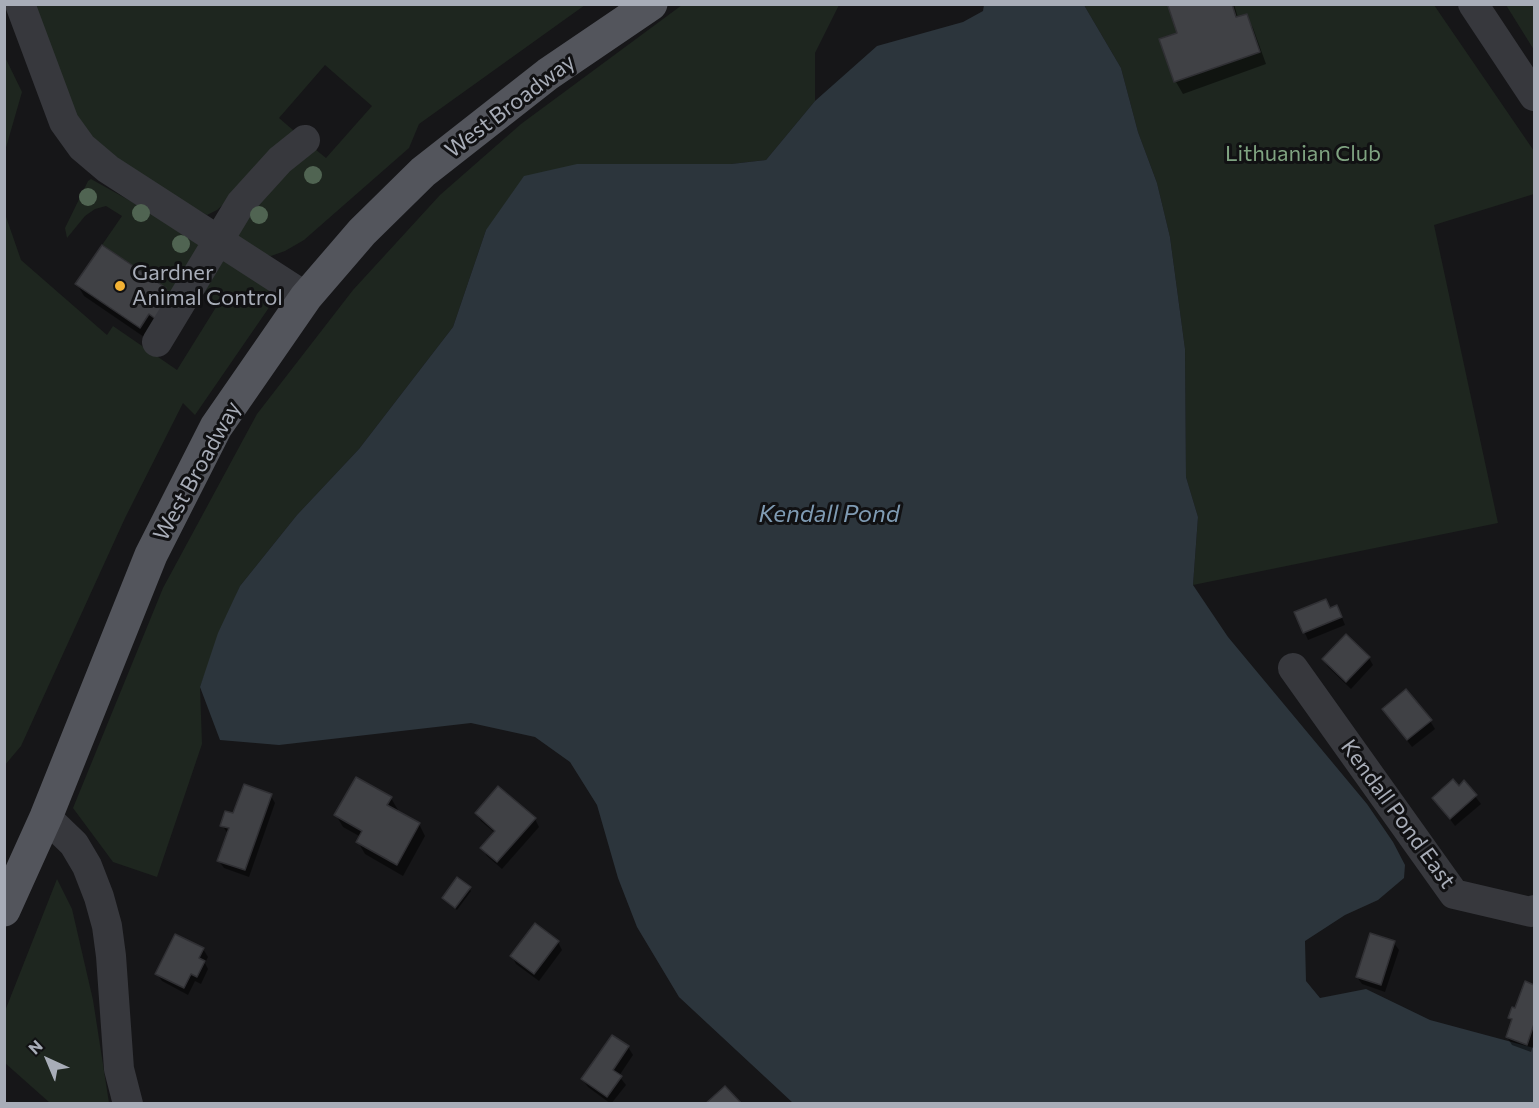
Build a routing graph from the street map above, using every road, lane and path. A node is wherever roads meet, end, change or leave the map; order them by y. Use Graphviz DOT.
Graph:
graph roads {
  1 [pos="20,4"];
  2 [pos="1473,4"];
  3 [pos="650,5"];
  4 [pos="1534,96"];
  5 [pos="305,140"];
  6 [pos="219,240"];
  7 [pos="306,297"];
  8 [pos="157,342"];
  9 [pos="1293,668"];
  10 [pos="46,817"];
  11 [pos="4,910"];
  12 [pos="1534,910"];
  13 [pos="128,1104"];
  1 -- 6 [label="street"];
  2 -- 4 [label="street"];
  3 -- 7 [label="main road, West Broadway"];
  5 -- 6 [label="street"];
  6 -- 7 [label="street"];
  6 -- 8 [label="street"];
  7 -- 10 [label="main road, West Broadway"];
  9 -- 12 [label="street, Kendall Pond East"];
  10 -- 11 [label="main road, West Broadway"];
  10 -- 13 [label="street"];
}
